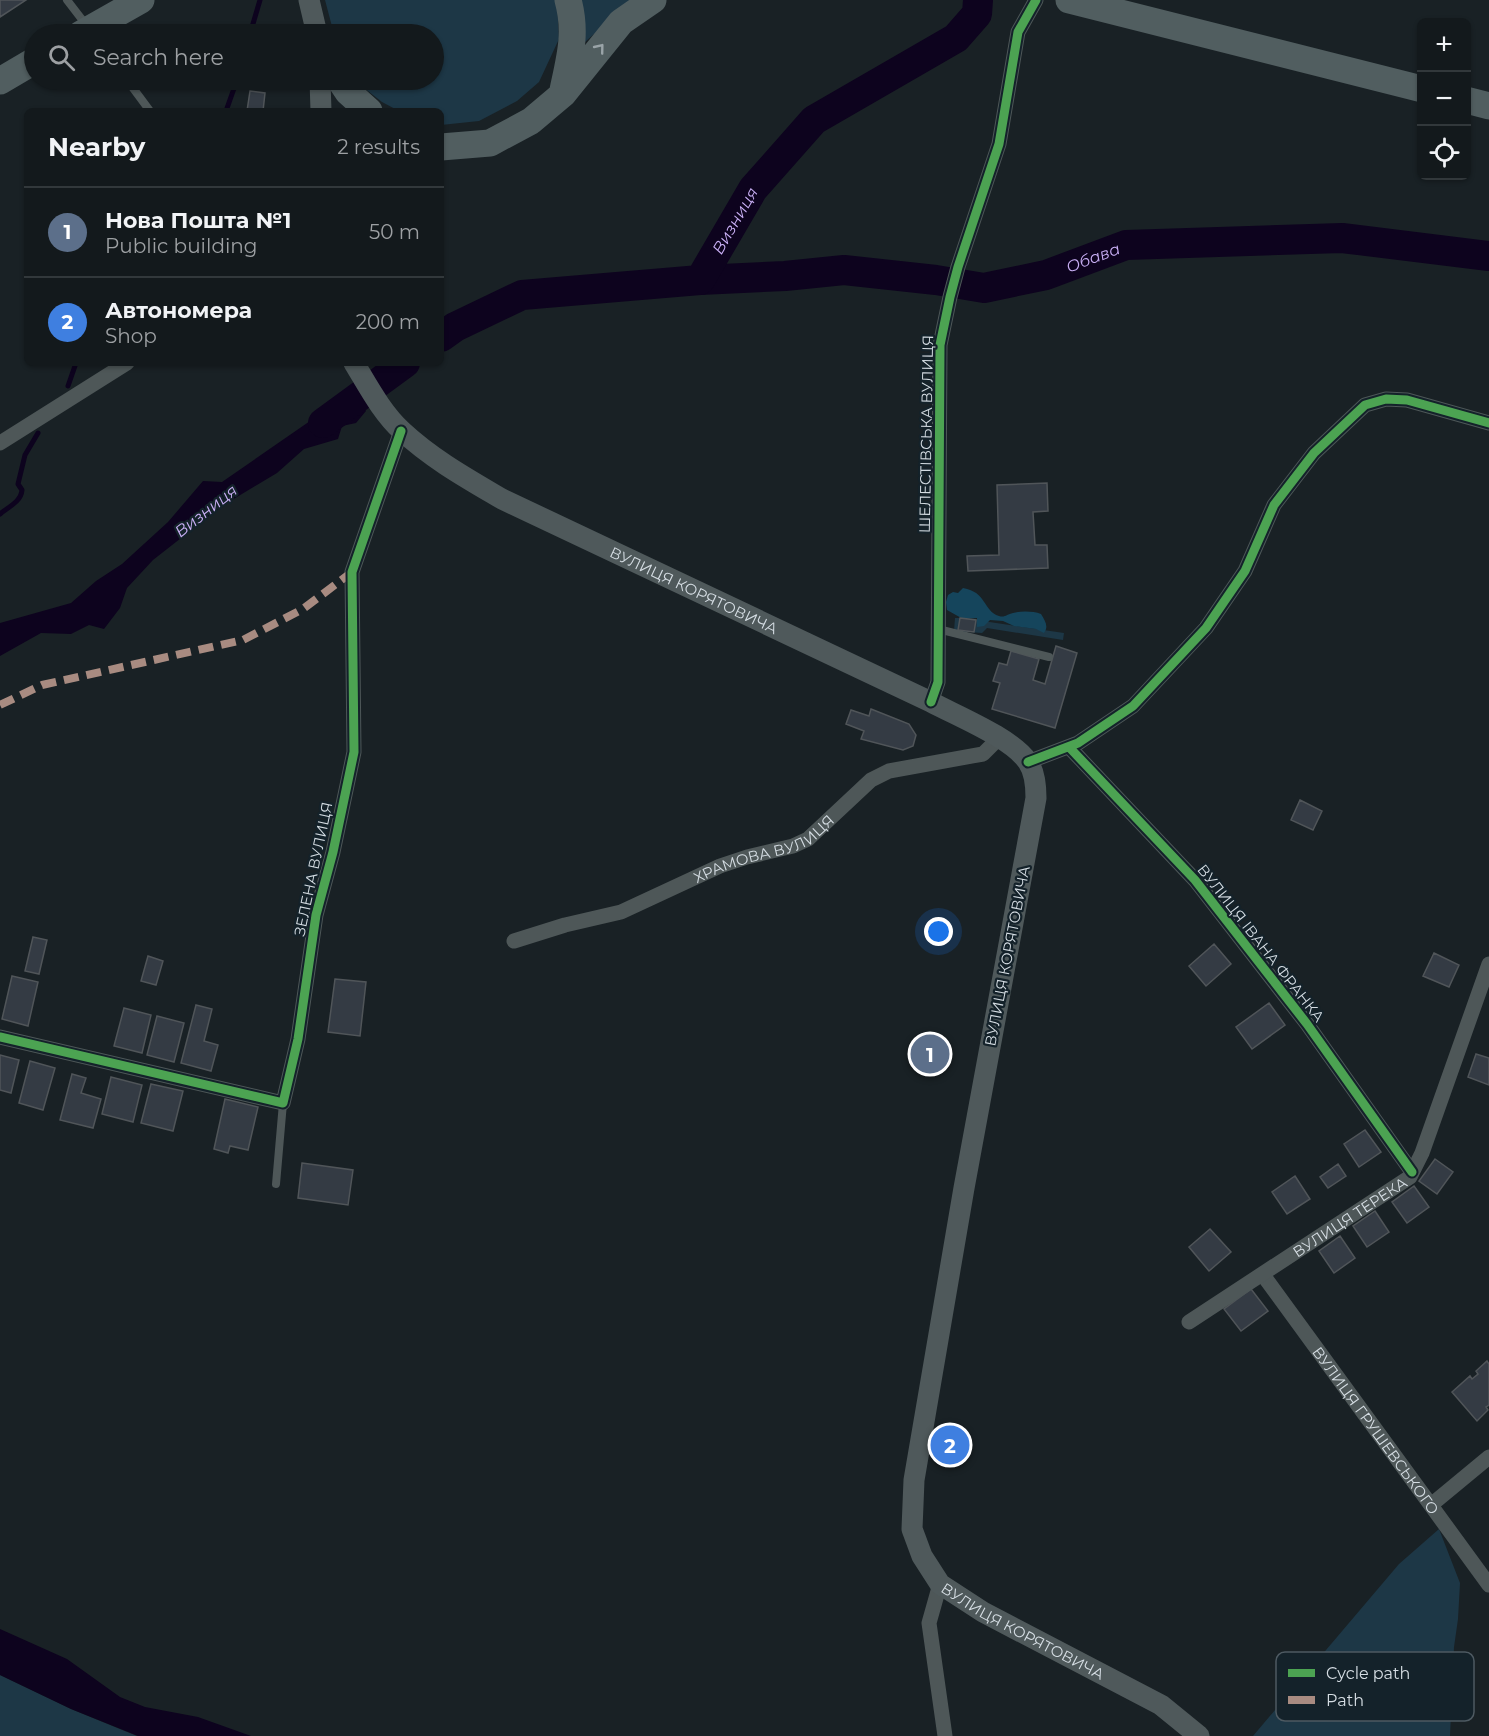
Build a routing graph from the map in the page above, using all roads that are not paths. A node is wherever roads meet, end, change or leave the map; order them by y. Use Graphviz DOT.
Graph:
graph roads {
  1 [pos="68,0"];
  2 [pos="141,0"];
  3 [pos="309,0"];
  4 [pos="568,0"];
  5 [pos="653,0"];
  6 [pos="1036,0"];
  7 [pos="1074,1"];
  8 [pos="86,24"];
  9 [pos="99,24"];
  10 [pos="315,24"];
  11 [pos="24,67"];
  12 [pos="0,81"];
  13 [pos="1417,87"];
  14 [pos="134,90"];
  15 [pos="320,90"];
  16 [pos="347,90"];
  17 [pos="563,94"];
  18 [pos="1471,101"];
  19 [pos="1489,105"];
  20 [pos="148,108"];
  21 [pos="321,108"];
  22 [pos="366,108"];
  23 [pos="444,147"];
  24 [pos="122,366"];
  25 [pos="356,366"];
  26 [pos="1489,423"];
  27 [pos="401,430"];
  28 [pos="0,443"];
  29 [pos="938,629"];
  30 [pos="1049,657"];
  31 [pos="931,702"];
  32 [pos="999,738"];
  33 [pos="1069,747"];
  34 [pos="1028,762"];
  35 [pos="514,941"];
  36 [pos="1489,964"];
  37 [pos="0,1037"];
  38 [pos="283,1102"];
  39 [pos="1412,1172"];
  40 [pos="276,1184"];
  41 [pos="1263,1275"];
  42 [pos="1189,1322"];
  43 [pos="1489,1457"];
  44 [pos="1431,1505"];
  45 [pos="940,1584"];
  46 [pos="1489,1585"];
  47 [pos="945,1736"];
  48 [pos="1199,1736"];
  1 -- 8 [label="lane"];
  2 -- 9 [label="highway, bridge"];
  3 -- 10 [label="main road"];
  4 -- 17 [label="highway"];
  17 -- 5 [label="highway, one-way"];
  6 -- 29 [label="street, ШЕЛЕСТІВСЬКА ВУЛИЦЯ"];
  7 -- 13 [label="highway"];
  11 -- 12 [label="highway"];
  14 -- 20 [label="lane"];
  15 -- 21 [label="main road"];
  16 -- 22 [label="highway"];
  17 -- 23 [label="highway"];
  18 -- 19 [label="highway"];
  24 -- 28 [label="street"];
  25 -- 27 [label="main road, ВУЛИЦЯ КОРЯТОВИЧА"];
  26 -- 33 [label="street"];
  27 -- 31 [label="main road, ВУЛИЦЯ КОРЯТОВИЧА"];
  27 -- 38 [label="street, ЗЕЛЕНА ВУЛИЦЯ"];
  29 -- 30 [label="lane"];
  29 -- 31 [label="street, ШЕЛЕСТІВСЬКА ВУЛИЦЯ"];
  31 -- 32 [label="main road, ВУЛИЦЯ КОРЯТОВИЧА"];
  32 -- 34 [label="main road, ВУЛИЦЯ КОРЯТОВИЧА"];
  32 -- 35 [label="street, ХРАМОВА ВУЛИЦЯ"];
  33 -- 34 [label="street"];
  33 -- 39 [label="street, ВУЛИЦЯ ІВАНА ФРАНКА"];
  34 -- 45 [label="main road, ВУЛИЦЯ КОРЯТОВИЧА"];
  36 -- 39 [label="street, ВУЛИЦЯ ТЕРЕКА"];
  37 -- 38 [label="street"];
  38 -- 40 [label="lane"];
  39 -- 41 [label="street, ВУЛИЦЯ ТЕРЕКА"];
  41 -- 42 [label="street, ВУЛИЦЯ ТЕРЕКА"];
  41 -- 44 [label="street, ВУЛИЦЯ ГРУШЕВСЬКОГО"];
  43 -- 44 [label="street"];
  44 -- 46 [label="street, ВУЛИЦЯ ГРУШЕВСЬКОГО"];
  45 -- 47 [label="street"];
  45 -- 48 [label="main road, ВУЛИЦЯ КОРЯТОВИЧА"];
}
